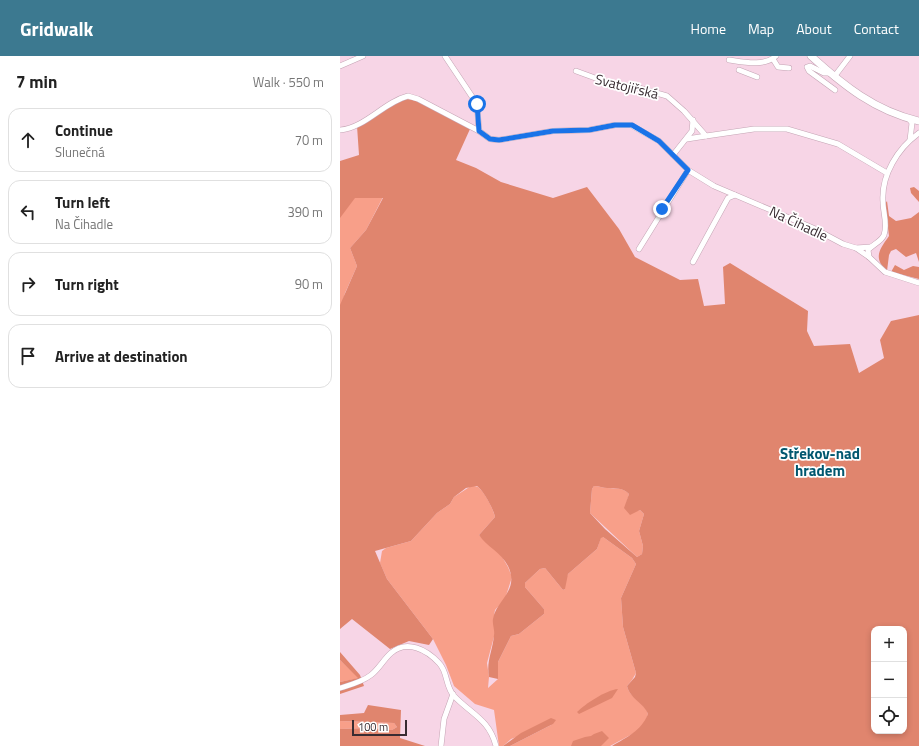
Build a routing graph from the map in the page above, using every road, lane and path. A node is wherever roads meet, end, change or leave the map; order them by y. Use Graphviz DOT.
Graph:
graph roads {
  1 [pos="364,56"];
  2 [pos="445,56"];
  3 [pos="810,56"];
  4 [pos="850,56"];
  5 [pos="774,57"];
  6 [pos="729,60"];
  7 [pos="744,62"];
  8 [pos="340,66"];
  9 [pos="790,68"];
  10 [pos="576,71"];
  11 [pos="832,75"];
  12 [pos="758,77"];
  13 [pos="834,90"];
  14 [pos="909,118"];
  15 [pos="693,120"];
  16 [pos="919,121"];
  17 [pos="340,130"];
  18 [pos="479,131"];
  19 [pos="919,133"];
  20 [pos="706,136"];
  21 [pos="687,139"];
  22 [pos="910,140"];
  23 [pos="673,155"];
  24 [pos="688,170"];
  25 [pos="887,173"];
  26 [pos="735,195"];
  27 [pos="871,247"];
  28 [pos="856,248"];
  29 [pos="639,249"];
  30 [pos="869,257"];
  31 [pos="693,262"];
  32 [pos="919,282"];
  33 [pos="340,688"];
  34 [pos="453,694"];
  35 [pos="441,746"];
  36 [pos="496,746"];
  1 -- 8 [label="street"];
  2 -- 18 [label="street"];
  3 -- 11 [label="main road"];
  4 -- 11 [label="street"];
  5 -- 7 [label="street"];
  5 -- 9 [label="street"];
  6 -- 7 [label="street"];
  7 -- 12 [label="street"];
  10 -- 15 [label="street, Svatojiřská"];
  11 -- 13 [label="street"];
  11 -- 14 [label="main road"];
  14 -- 16 [label="main road"];
  14 -- 22 [label="street"];
  15 -- 20 [label="street, Svatojiřská"];
  15 -- 21 [label="street"];
  17 -- 18 [label="street, Na Čihadle"];
  18 -- 23 [label="street, Na Čihadle"];
  19 -- 22 [label="street"];
  20 -- 21 [label="street"];
  20 -- 25 [label="street"];
  21 -- 23 [label="street"];
  22 -- 25 [label="street"];
  23 -- 24 [label="street, Na Čihadle"];
  24 -- 26 [label="street, Na Čihadle"];
  24 -- 29 [label="street"];
  25 -- 27 [label="street"];
  26 -- 28 [label="street, Na Čihadle"];
  26 -- 31 [label="street"];
  27 -- 28 [label="street"];
  27 -- 30 [label="street"];
  28 -- 30 [label="street, Na Čihadle"];
  30 -- 32 [label="street, Na Čihadle"];
  33 -- 34 [label="street"];
  34 -- 35 [label="street"];
  34 -- 36 [label="street"];
}
